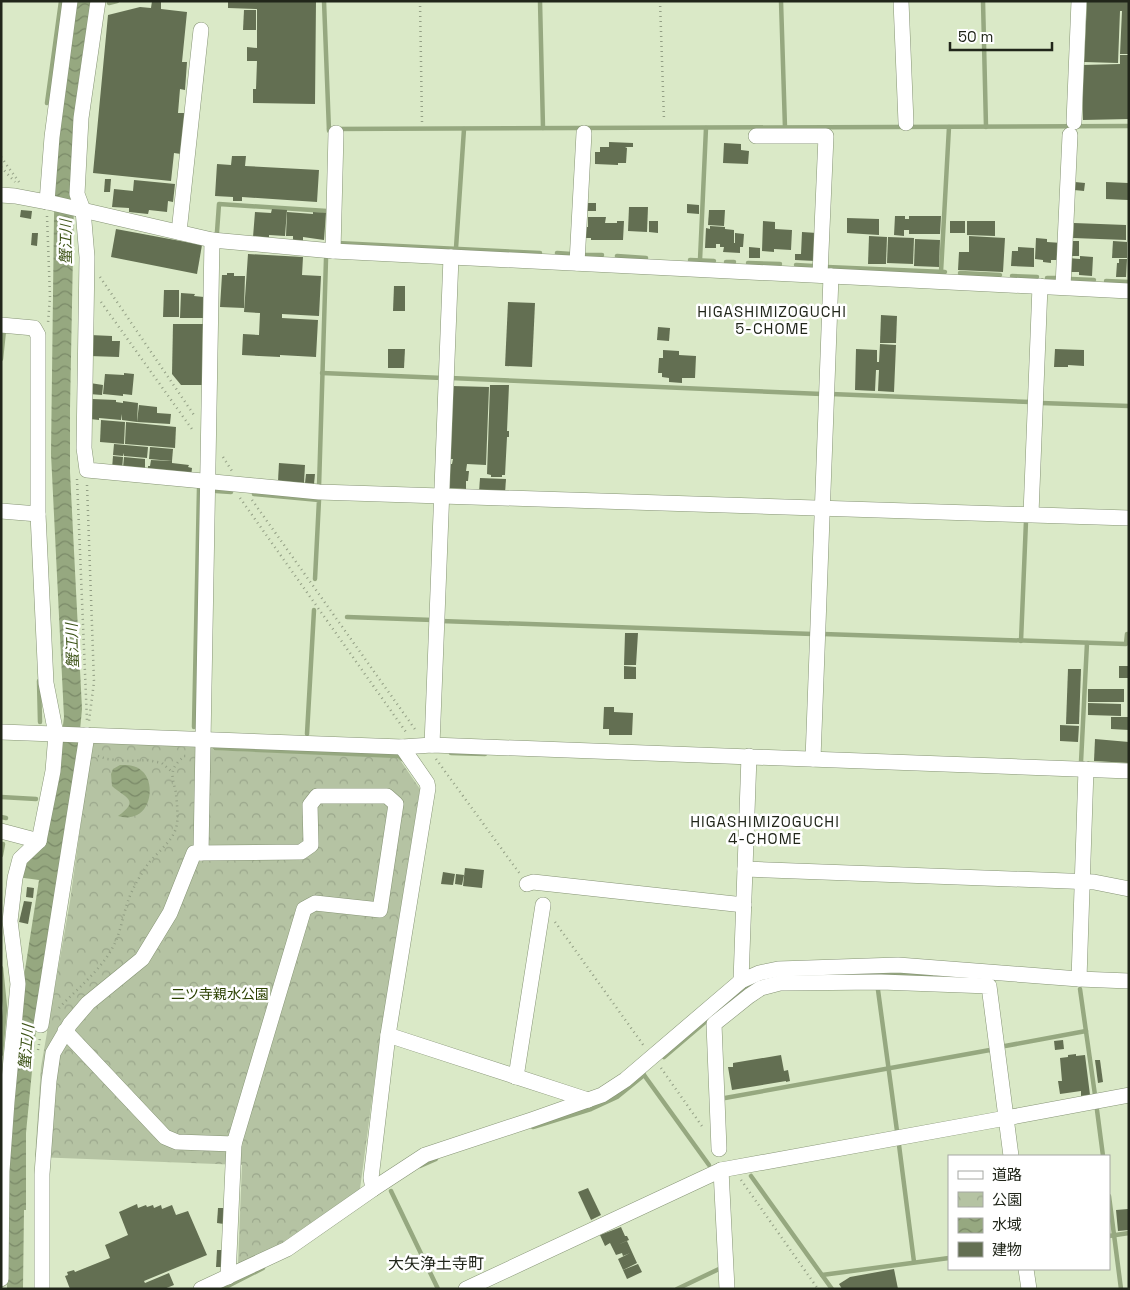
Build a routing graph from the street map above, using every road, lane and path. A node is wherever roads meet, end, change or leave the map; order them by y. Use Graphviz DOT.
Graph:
graph roads {
  1 [pos="70,1"];
  2 [pos="98,1"];
  3 [pos="420,1"];
  4 [pos="660,1"];
  5 [pos="902,1"];
  6 [pos="1079,1"];
  7 [pos="201,30"];
  8 [pos="664,120"];
  9 [pos="422,123"];
  10 [pos="906,123"];
  11 [pos="584,133"];
  12 [pos="336,134"];
  13 [pos="756,136"];
  14 [pos="1,157"];
  15 [pos="1,184"];
  16 [pos="8,196"];
  17 [pos="44,202"];
  18 [pos="80,209"];
  19 [pos="180,232"];
  20 [pos="212,240"];
  21 [pos="333,251"];
  22 [pos="451,257"];
  23 [pos="577,263"];
  24 [pos="826,276"];
  25 [pos="87,282"];
  26 [pos="1040,286"];
  27 [pos="1062,287"];
  28 [pos="1129,291"];
  29 [pos="1,326"];
  30 [pos="208,452"];
  31 [pos="82,471"];
  32 [pos="208,482"];
  33 [pos="231,484"];
  34 [pos="442,496"];
  35 [pos="823,508"];
  36 [pos="1,511"];
  37 [pos="38,514"];
  38 [pos="1031,514"];
  39 [pos="1129,518"];
  40 [pos="1,732"];
  41 [pos="56,734"];
  42 [pos="203,739"];
  43 [pos="86,742"];
  44 [pos="419,745"];
  45 [pos="203,756"];
  46 [pos="749,756"];
  47 [pos="813,759"];
  48 [pos="1086,769"];
  49 [pos="1129,770"];
  50 [pos="172,772"];
  51 [pos="1,831"];
  52 [pos="39,841"];
  53 [pos="200,853"];
  54 [pos="745,870"];
  55 [pos="1082,882"];
  56 [pos="527,884"];
  57 [pos="1129,888"];
  58 [pos="543,905"];
  59 [pos="744,905"];
  60 [pos="1079,979"];
  61 [pos="741,981"];
  62 [pos="1129,981"];
  63 [pos="41,1025"];
  64 [pos="66,1031"];
  65 [pos="388,1035"];
  66 [pos="652,1056"];
  67 [pos="516,1077"];
  68 [pos="1129,1095"];
  69 [pos="588,1100"];
  70 [pos="1006,1118"];
  71 [pos="234,1144"];
  72 [pos="719,1149"];
  73 [pos="1011,1155"];
  74 [pos="727,1169"];
  75 [pos="373,1189"];
  76 [pos="1026,1270"];
  77 [pos="228,1277"];
  78 [pos="1,1279"];
  79 [pos="42,1289"];
  80 [pos="202,1289"];
  81 [pos="466,1289"];
  82 [pos="727,1289"];
  83 [pos="818,1289"];
  84 [pos="1029,1289"];
  1 -- 17 [label="street"];
  2 -- 18 [label="street"];
  3 -- 9 [label="path"];
  4 -- 8 [label="path"];
  5 -- 10 [label="street"];
  6 -- 27 [label="street"];
  7 -- 19 [label="street"];
  11 -- 23 [label="street"];
  12 -- 21 [label="street"];
  13 -- 24 [label="street"];
  14 -- 17 [label="path"];
  15 -- 16 [label="street"];
  16 -- 17 [label="street"];
  17 -- 18 [label="street"];
  18 -- 19 [label="street"];
  18 -- 25 [label="street"];
  19 -- 20 [label="street"];
  20 -- 21 [label="street"];
  20 -- 30 [label="street"];
  21 -- 22 [label="street"];
  22 -- 23 [label="street"];
  22 -- 34 [label="street"];
  23 -- 24 [label="street"];
  24 -- 26 [label="street"];
  24 -- 35 [label="street"];
  25 -- 30 [label="path"];
  25 -- 31 [label="street"];
  26 -- 27 [label="street"];
  26 -- 38 [label="street"];
  27 -- 28 [label="street"];
  29 -- 37 [label="street"];
  30 -- 32 [label="street"];
  31 -- 32 [label="street"];
  31 -- 43 [label="path"];
  31 -- 43 [label="path"];
  32 -- 33 [label="street"];
  32 -- 42 [label="street"];
  33 -- 34 [label="street"];
  33 -- 44 [label="path"];
  34 -- 35 [label="street"];
  34 -- 44 [label="street"];
  35 -- 38 [label="street"];
  35 -- 47 [label="street"];
  36 -- 37 [label="street"];
  37 -- 41 [label="street"];
  38 -- 39 [label="street"];
  40 -- 41 [label="street"];
  41 -- 43 [label="street"];
  41 -- 52 [label="street"];
  42 -- 43 [label="street"];
  42 -- 44 [label="street"];
  42 -- 45 [label="street"];
  43 -- 50 [label="path"];
  43 -- 63 [label="street"];
  44 -- 46 [label="street"];
  44 -- 56 [label="path"];
  44 -- 65 [label="street"];
  45 -- 50 [label="path"];
  45 -- 53 [label="street"];
  46 -- 47 [label="street"];
  46 -- 54 [label="street"];
  47 -- 48 [label="street"];
  48 -- 49 [label="street"];
  48 -- 55 [label="street"];
  50 -- 63 [label="path"];
  51 -- 52 [label="street"];
  52 -- 78 [label="street"];
  53 -- 64 [label="street"];
  53 -- 71 [label="street"];
  54 -- 55 [label="street"];
  54 -- 59 [label="street"];
  55 -- 57 [label="street"];
  55 -- 60 [label="street"];
  56 -- 59 [label="street"];
  58 -- 66 [label="path"];
  58 -- 67 [label="street"];
  59 -- 61 [label="street"];
  60 -- 61 [label="street"];
  60 -- 62 [label="street"];
  61 -- 66 [label="street"];
  64 -- 71 [label="street"];
  64 -- 79 [label="street"];
  65 -- 67 [label="street"];
  65 -- 75 [label="street"];
  66 -- 69 [label="street"];
  66 -- 72 [label="path"];
  67 -- 69 [label="street"];
  68 -- 70 [label="street"];
  69 -- 75 [label="street"];
  70 -- 72 [label="street"];
  70 -- 73 [label="street"];
  70 -- 74 [label="street"];
  71 -- 77 [label="street"];
  74 -- 81 [label="street"];
  74 -- 82 [label="street"];
  74 -- 83 [label="path"];
  75 -- 77 [label="street"];
  76 -- 84 [label="street"];
  77 -- 80 [label="street"];
}
